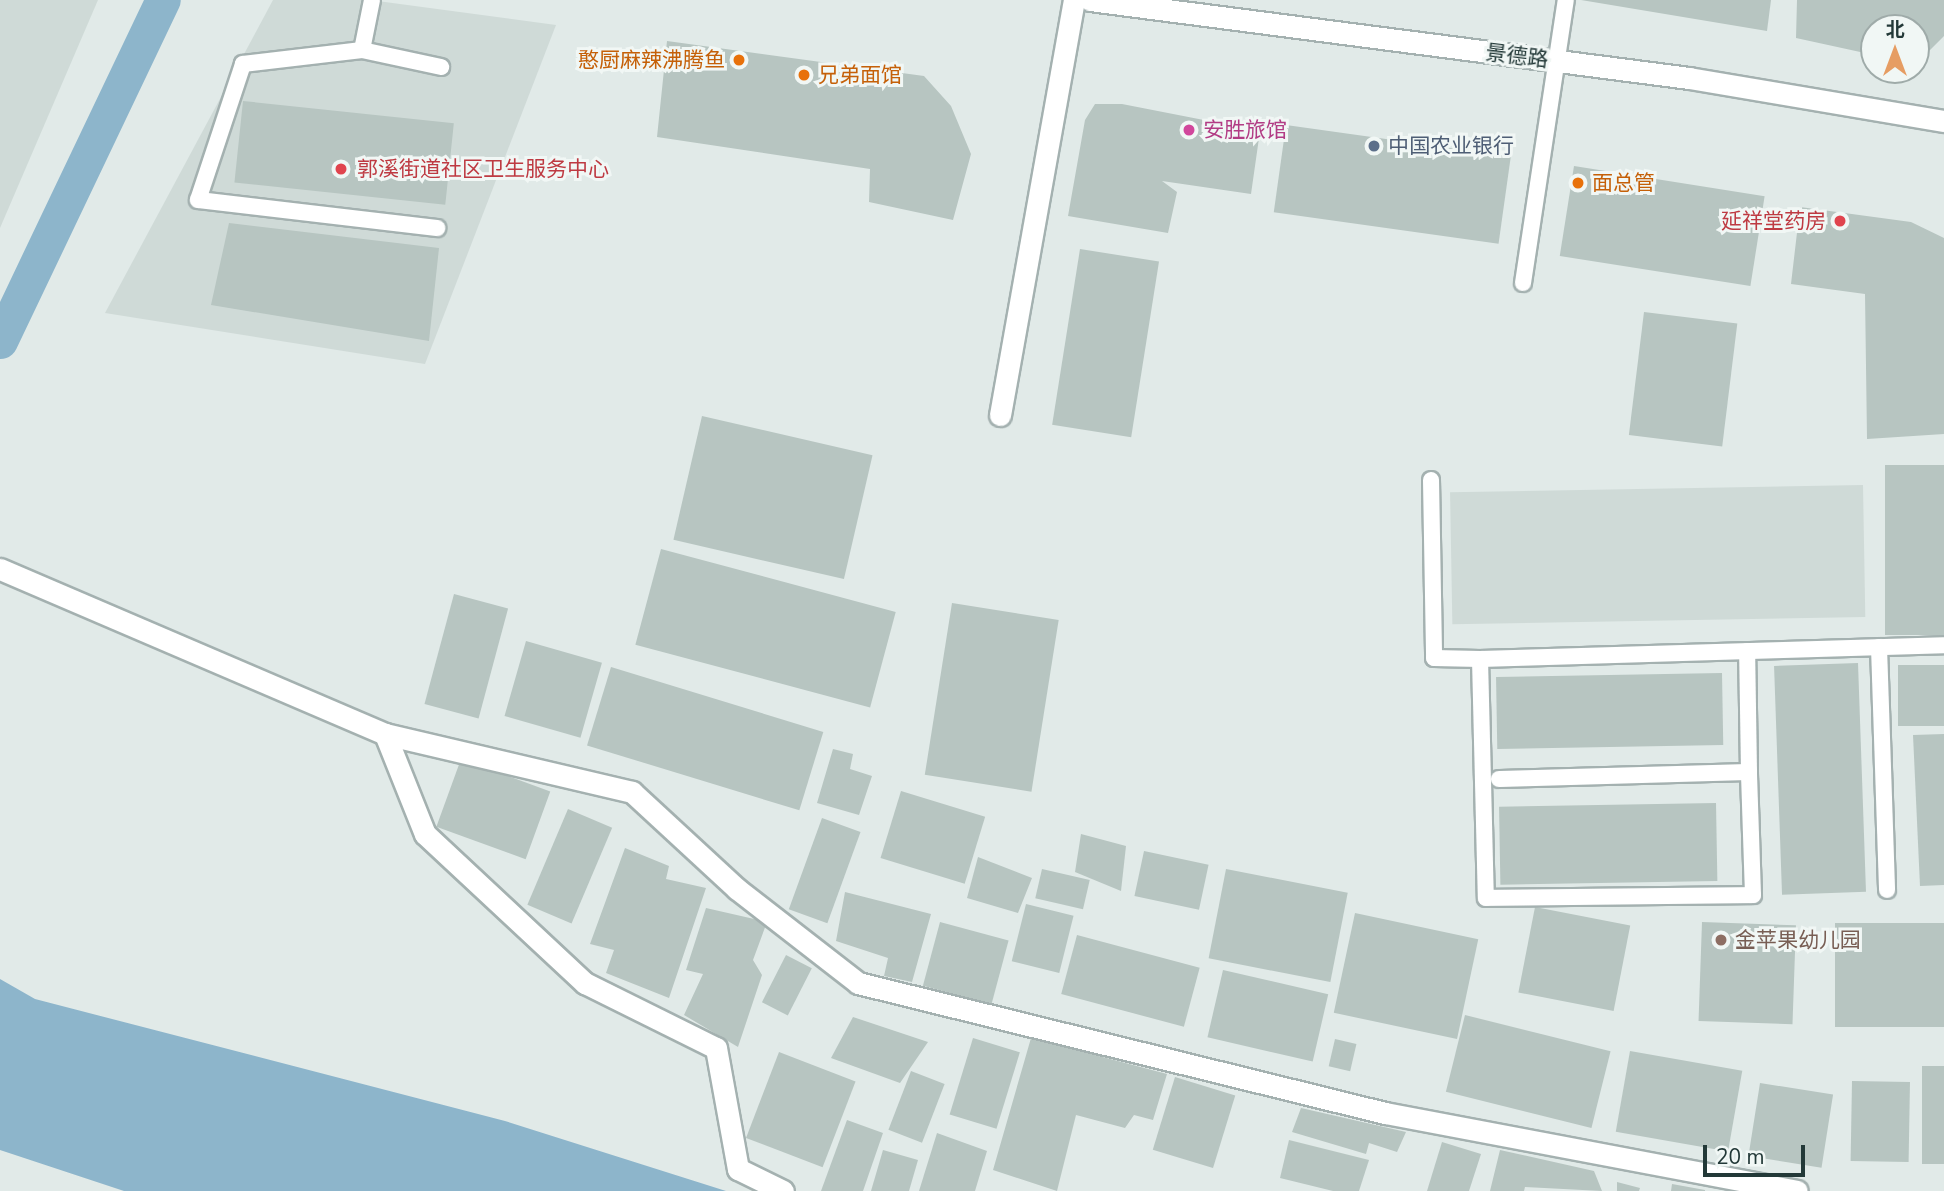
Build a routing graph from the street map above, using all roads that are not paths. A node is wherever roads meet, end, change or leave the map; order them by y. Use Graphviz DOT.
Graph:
graph roads {
  1 [pos="372,0"];
  2 [pos="1074,0"];
  3 [pos="1090,0"];
  4 [pos="1566,0"];
  5 [pos="362,50"];
  6 [pos="1556,61"];
  7 [pos="441,67"];
  8 [pos="1944,121"];
  9 [pos="436,228"];
  10 [pos="1523,283"];
  11 [pos="1000,415"];
  12 [pos="1431,480"];
  13 [pos="0,569"];
  14 [pos="1944,645"];
  15 [pos="1879,647"];
  16 [pos="1747,651"];
  17 [pos="1480,659"];
  18 [pos="385,734"];
  19 [pos="1749,772"];
  20 [pos="1499,779"];
  21 [pos="1886,890"];
  22 [pos="783,1191"];
  23 [pos="1797,1191"];
  1 -- 5 [label="lane"];
  2 -- 11 [label="street"];
  3 -- 6 [label="street, 景德路"];
  4 -- 6 [label="lane"];
  5 -- 7 [label="lane"];
  5 -- 9 [label="lane"];
  6 -- 8 [label="street, 景德路"];
  6 -- 10 [label="lane"];
  12 -- 17 [label="lane"];
  13 -- 18 [label="street"];
  14 -- 15 [label="lane"];
  15 -- 16 [label="lane"];
  15 -- 21 [label="lane"];
  16 -- 17 [label="lane"];
  16 -- 19 [label="lane"];
  17 -- 19 [label="lane"];
  18 -- 22 [label="street"];
  18 -- 23 [label="street"];
  19 -- 20 [label="lane"];
}
